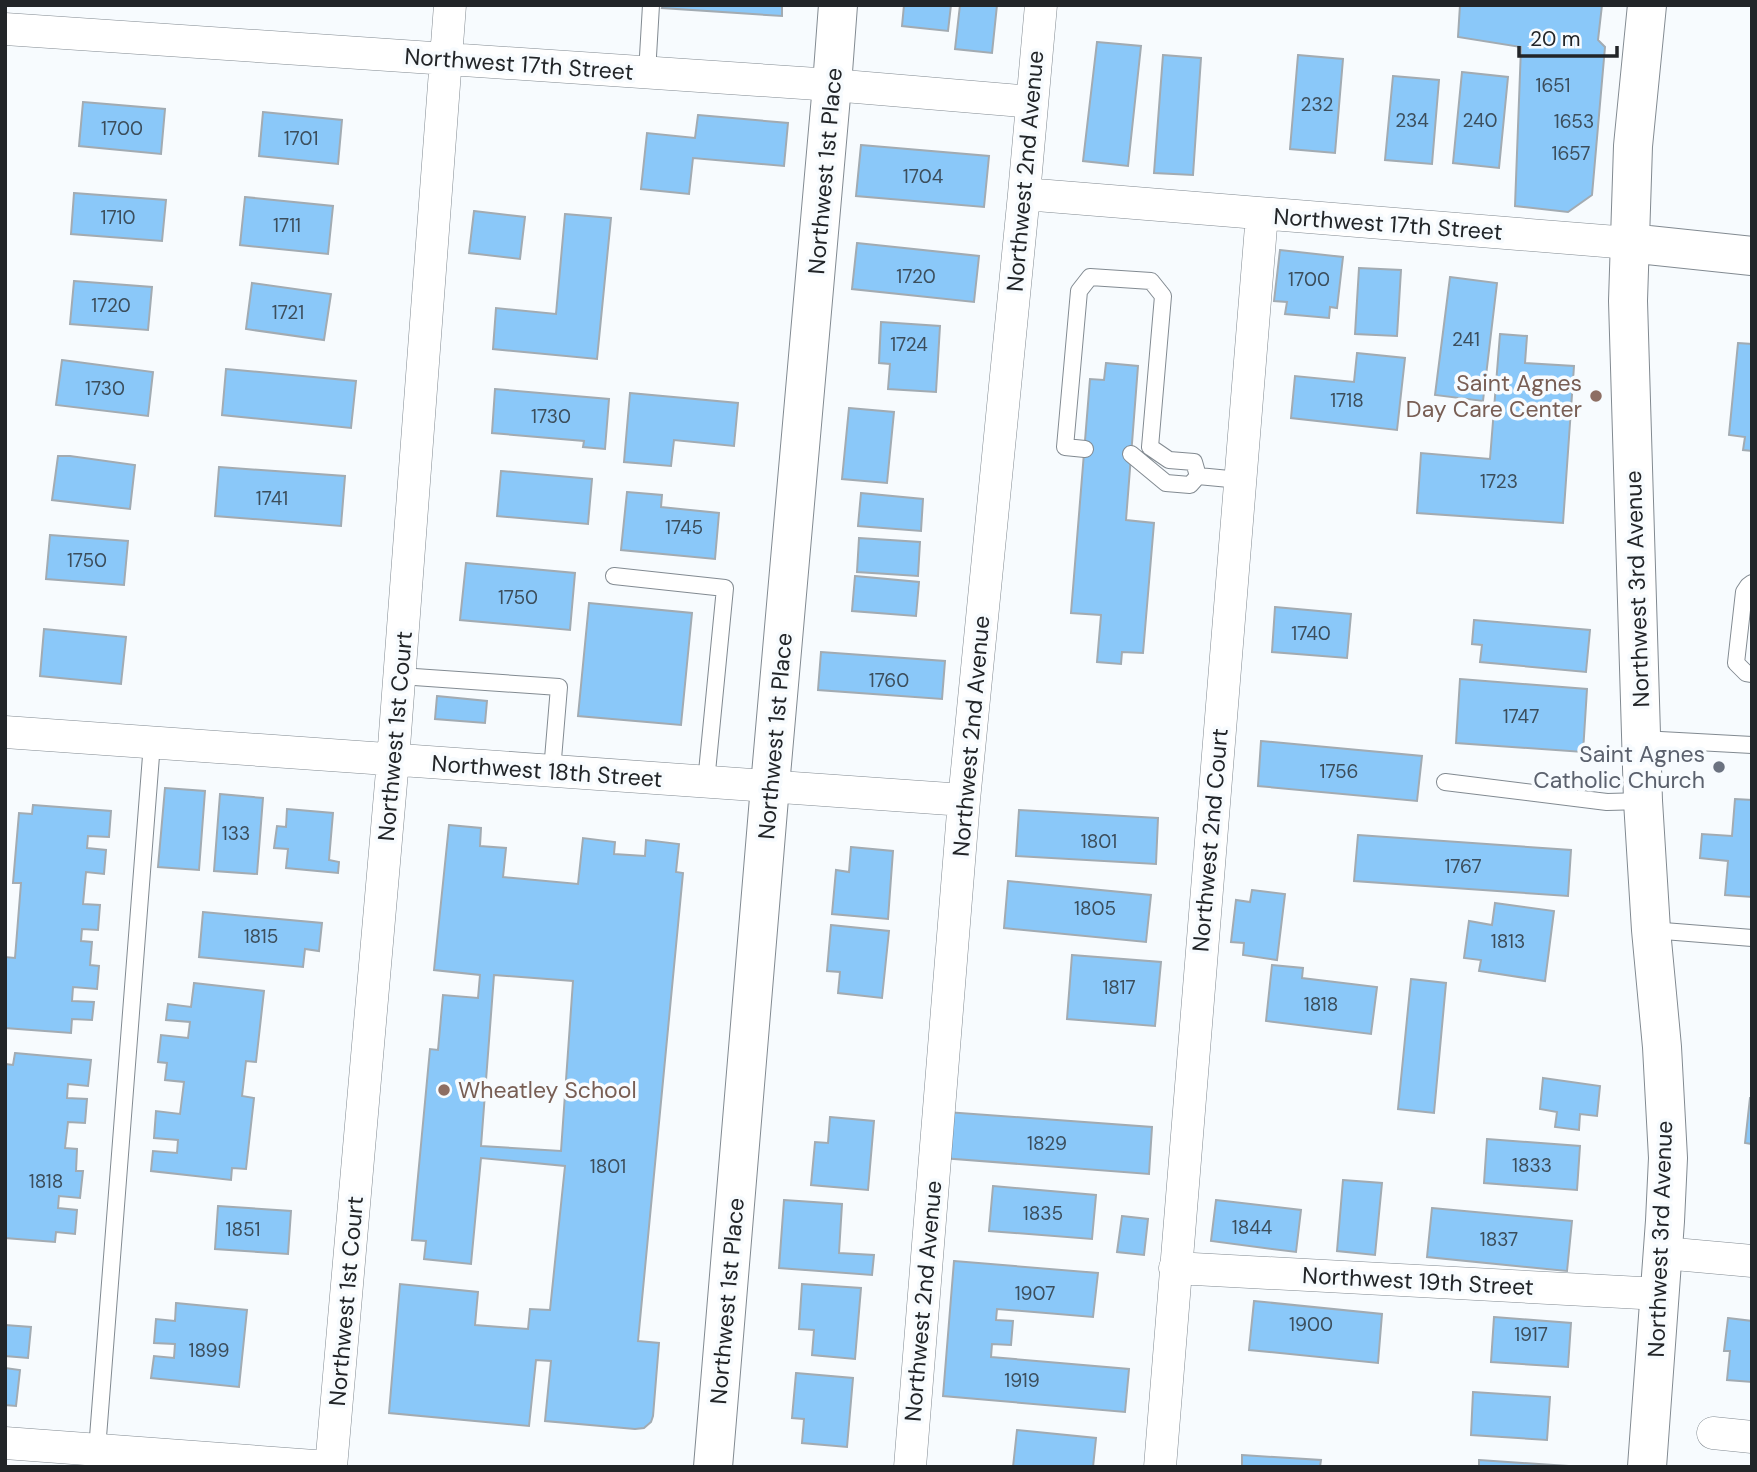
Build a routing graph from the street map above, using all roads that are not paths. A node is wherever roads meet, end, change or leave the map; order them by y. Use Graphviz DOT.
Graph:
graph roads {
  1 [pos="450,5"];
  2 [pos="652,5"];
  3 [pos="838,5"];
  4 [pos="1041,5"];
  5 [pos="1647,5"];
  6 [pos="5,29"];
  7 [pos="446,59"];
  8 [pos="647,73"];
  9 [pos="832,85"];
  10 [pos="1032,102"];
  11 [pos="1024,194"];
  12 [pos="1262,214"];
  13 [pos="1629,243"];
  14 [pos="1752,256"];
  15 [pos="1150,447"];
  16 [pos="1085,449"];
  17 [pos="1198,475"];
  18 [pos="1240,480"];
  19 [pos="614,576"];
  20 [pos="1752,583"];
  21 [pos="1752,674"];
  22 [pos="400,676"];
  23 [pos="5,732"];
  24 [pos="1642,739"];
  25 [pos="152,743"];
  26 [pos="1752,745"];
  27 [pos="393,760"];
  28 [pos="552,771"];
  29 [pos="706,782"];
  30 [pos="1446,782"];
  31 [pos="770,786"];
  32 [pos="964,800"];
  33 [pos="1643,801"];
  34 [pos="1651,930"];
  35 [pos="1752,938"];
  36 [pos="1663,1253"];
  37 [pos="1752,1261"];
  38 [pos="1175,1268"];
  39 [pos="1660,1294"];
  40 [pos="1713,1433"];
  41 [pos="1752,1437"];
  42 [pos="5,1443"];
  43 [pos="97,1450"];
  44 [pos="330,1467"];
  45 [pos="713,1467"];
  46 [pos="910,1467"];
  47 [pos="1160,1467"];
  48 [pos="1647,1467"];
  1 -- 7 [label="street, Northwest 1st Court"];
  2 -- 8 [label="lane"];
  3 -- 9 [label="street, Northwest 1st Place"];
  4 -- 10 [label="street, Northwest 2nd Avenue"];
  5 -- 13 [label="street, Northwest 3rd Avenue"];
  6 -- 7 [label="street, Northwest 17th Street"];
  7 -- 8 [label="street, Northwest 17th Street"];
  7 -- 22 [label="street, Northwest 1st Court"];
  8 -- 9 [label="street, Northwest 17th Street"];
  9 -- 10 [label="street, Northwest 17th Street"];
  9 -- 31 [label="street, Northwest 1st Place"];
  10 -- 11 [label="street, Northwest 2nd Avenue"];
  11 -- 12 [label="street, Northwest 17th Street"];
  11 -- 32 [label="street, Northwest 2nd Avenue"];
  12 -- 13 [label="street, Northwest 17th Street"];
  12 -- 18 [label="street, Northwest 2nd Court"];
  13 -- 14 [label="street, Northwest 17th Street"];
  13 -- 24 [label="street, Northwest 3rd Avenue"];
  15 -- 16 [label="lane"];
  15 -- 17 [label="lane"];
  15 -- 17 [label="lane"];
  17 -- 18 [label="lane"];
  18 -- 38 [label="street, Northwest 2nd Court"];
  19 -- 29 [label="lane"];
  20 -- 21 [label="lane"];
  22 -- 27 [label="street, Northwest 1st Court"];
  22 -- 28 [label="lane"];
  23 -- 25 [label="street, Northwest 18th Street"];
  24 -- 26 [label="lane"];
  24 -- 33 [label="street, Northwest 3rd Avenue"];
  25 -- 27 [label="street, Northwest 18th Street"];
  25 -- 43 [label="lane"];
  27 -- 28 [label="street, Northwest 18th Street"];
  27 -- 44 [label="street, Northwest 1st Court"];
  28 -- 29 [label="street, Northwest 18th Street"];
  29 -- 31 [label="street, Northwest 18th Street"];
  30 -- 33 [label="lane"];
  31 -- 32 [label="street, Northwest 18th Street"];
  31 -- 45 [label="street, Northwest 1st Place"];
  32 -- 46 [label="street, Northwest 2nd Avenue"];
  33 -- 34 [label="street, Northwest 3rd Avenue"];
  34 -- 35 [label="lane"];
  34 -- 36 [label="street, Northwest 3rd Avenue"];
  36 -- 37 [label="street"];
  36 -- 39 [label="street, Northwest 3rd Avenue"];
  38 -- 39 [label="street, Northwest 19th Street"];
  38 -- 47 [label="street, Northwest 2nd Court"];
  39 -- 48 [label="street, Northwest 3rd Avenue"];
  40 -- 41 [label="street"];
  42 -- 43 [label="street"];
  43 -- 44 [label="street"];
}
